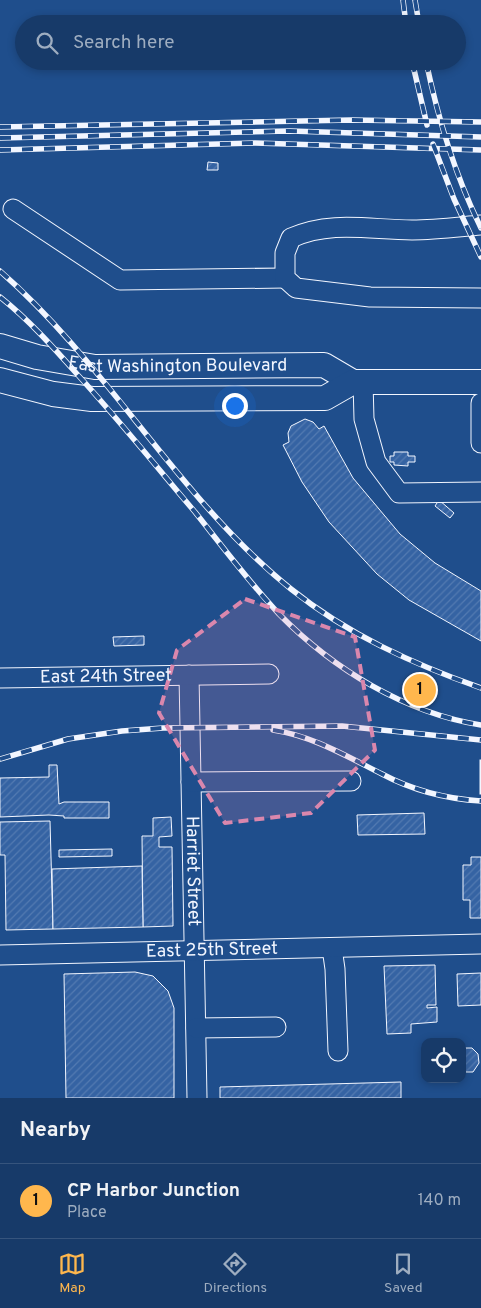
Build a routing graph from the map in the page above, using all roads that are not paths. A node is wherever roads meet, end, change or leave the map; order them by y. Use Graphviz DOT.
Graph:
graph roads {
  1 [pos="13,210"];
  2 [pos="481,225"];
  3 [pos="285,278"];
  4 [pos="481,298"];
  5 [pos="0,346"];
  6 [pos="0,380"];
  7 [pos="358,382"];
  8 [pos="481,382"];
  9 [pos="481,402"];
  10 [pos="481,443"];
  11 [pos="481,492"];
  12 [pos="269,674"];
  13 [pos="189,675"];
  14 [pos="0,678"];
  15 [pos="351,781"];
  16 [pos="191,782"];
  17 [pos="481,944"];
  18 [pos="332,948"];
  19 [pos="194,951"];
  20 [pos="0,955"];
  21 [pos="276,1026"];
  22 [pos="196,1028"];
  23 [pos="338,1051"];
  24 [pos="197,1098"];
  1 -- 3 [label="street"];
  2 -- 3 [label="street"];
  3 -- 4 [label="street"];
  5 -- 7 [label="main road, East Washington Boulevard"];
  6 -- 7 [label="main road, East Washington Boulevard"];
  7 -- 8 [label="main road, East Washington Boulevard"];
  7 -- 11 [label="street"];
  9 -- 10 [label="street"];
  12 -- 13 [label="street, East 24th Street"];
  13 -- 14 [label="street, East 24th Street"];
  13 -- 16 [label="street, Harriet Street"];
  15 -- 16 [label="street"];
  16 -- 19 [label="street, Harriet Street"];
  17 -- 18 [label="street, East 25th Street"];
  18 -- 19 [label="street, East 25th Street"];
  18 -- 23 [label="street"];
  19 -- 20 [label="street, East 25th Street"];
  19 -- 22 [label="street, Harriet Street"];
  21 -- 22 [label="street"];
  22 -- 24 [label="street, Harriet Street"];
}
